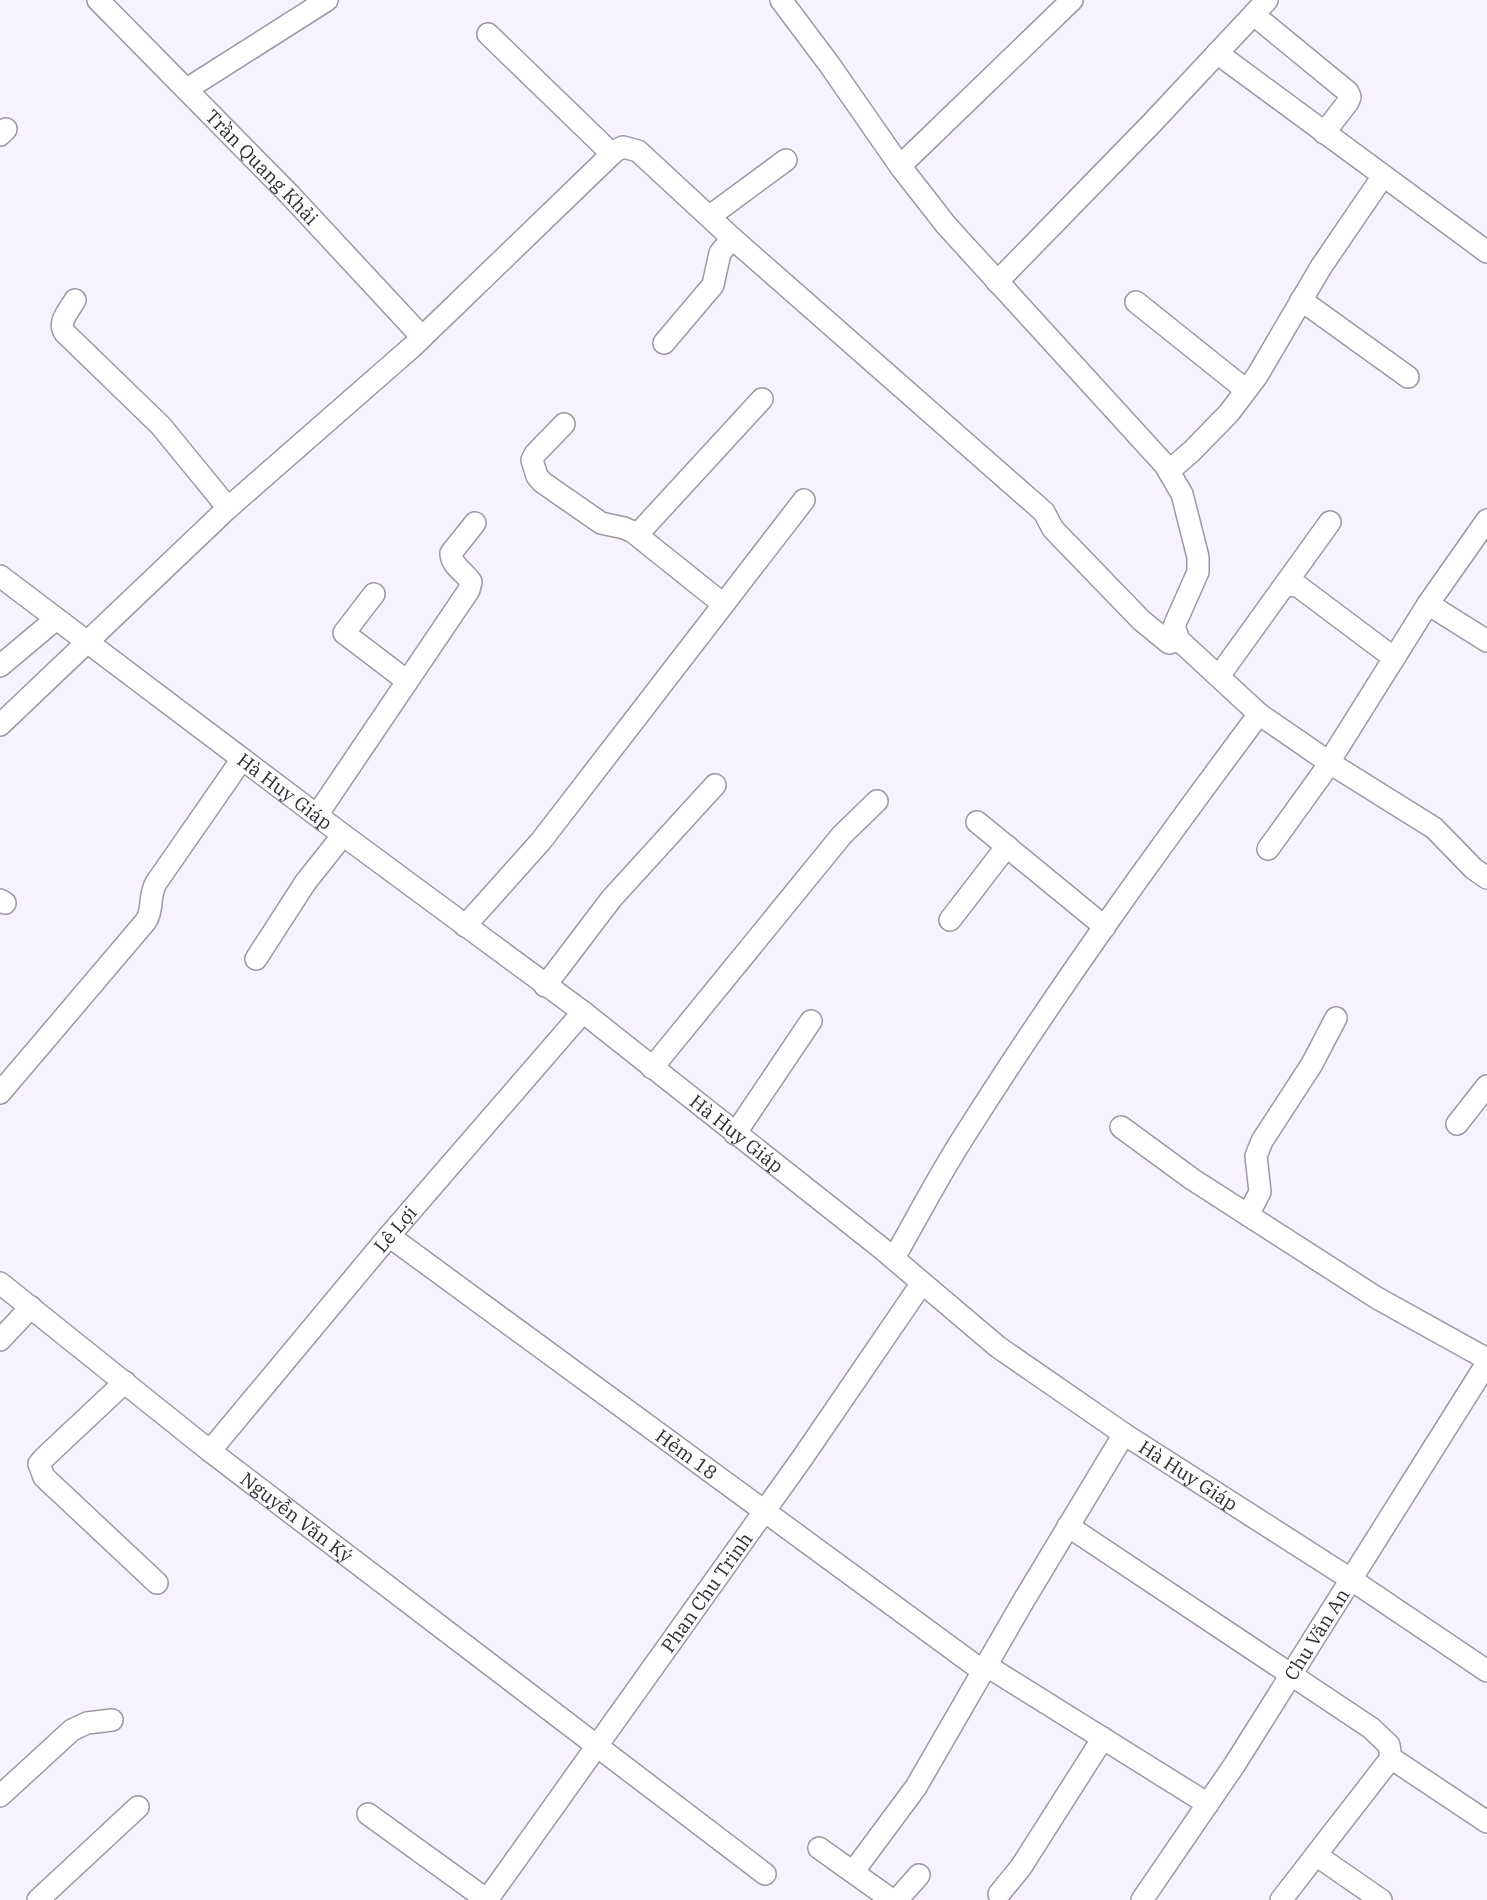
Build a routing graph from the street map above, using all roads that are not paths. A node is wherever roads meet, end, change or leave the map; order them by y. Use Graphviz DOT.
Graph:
graph roads {
  1 [pos="327,0"];
  2 [pos="1072,0"];
  3 [pos="103,1"];
  4 [pos="791,3"];
  5 [pos="1261,7"];
  6 [pos="488,34"];
  7 [pos="1217,53"];
  8 [pos="187,89"];
  9 [pos="1324,133"];
  10 [pos="612,154"];
  11 [pos="786,160"];
  12 [pos="900,166"];
  13 [pos="1383,176"];
  14 [pos="710,216"];
  15 [pos="733,238"];
  16 [pos="1487,252"];
  17 [pos="997,282"];
  18 [pos="75,300"];
  19 [pos="1301,300"];
  20 [pos="1136,302"];
  21 [pos="422,337"];
  22 [pos="664,343"];
  23 [pos="1408,377"];
  24 [pos="1246,390"];
  25 [pos="762,399"];
  26 [pos="564,424"];
  27 [pos="1168,471"];
  28 [pos="804,500"];
  29 [pos="228,508"];
  30 [pos="1487,520"];
  31 [pos="1330,522"];
  32 [pos="475,523"];
  33 [pos="637,535"];
  34 [pos="0,576"];
  35 [pos="1292,585"];
  36 [pos="374,594"];
  37 [pos="723,604"];
  38 [pos="1428,604"];
  39 [pos="56,619"];
  40 [pos="1179,640"];
  41 [pos="1487,640"];
  42 [pos="86,643"];
  43 [pos="1394,658"];
  44 [pos="0,666"];
  45 [pos="1219,676"];
  46 [pos="407,681"];
  47 [pos="1259,713"];
  48 [pos="0,725"];
  49 [pos="242,759"];
  50 [pos="1330,762"];
  51 [pos="715,785"];
  52 [pos="877,801"];
  53 [pos="317,815"];
  54 [pos="977,822"];
  55 [pos="343,835"];
  56 [pos="1007,846"];
  57 [pos="1268,849"];
  58 [pos="1487,878"];
  59 [pos="950,920"];
  60 [pos="465,926"];
  61 [pos="1105,927"];
  62 [pos="256,959"];
  63 [pos="545,986"];
  64 [pos="583,1012"];
  65 [pos="1336,1018"];
  66 [pos="811,1021"];
  67 [pos="652,1069"];
  68 [pos="1487,1086"];
  69 [pos="0,1093"];
  70 [pos="1457,1124"];
  71 [pos="1121,1127"];
  72 [pos="735,1133"];
  73 [pos="1248,1215"];
  74 [pos="389,1236"];
  75 [pos="894,1258"];
  76 [pos="0,1283"];
  77 [pos="922,1283"];
  78 [pos="31,1307"];
  79 [pos="0,1340"];
  80 [pos="1487,1361"];
  81 [pos="125,1382"];
  82 [pos="1124,1434"];
  83 [pos="210,1451"];
  84 [pos="764,1511"];
  85 [pos="1068,1526"];
  86 [pos="1352,1580"];
  87 [pos="157,1583"];
  88 [pos="986,1669"];
  89 [pos="1487,1671"];
  90 [pos="1292,1674"];
  91 [pos="112,1720"];
  92 [pos="1103,1738"];
  93 [pos="597,1746"];
  94 [pos="1391,1758"];
  95 [pos="0,1796"];
  96 [pos="1208,1804"];
  97 [pos="138,1807"];
  98 [pos="368,1814"];
  99 [pos="1487,1822"];
  100 [pos="819,1848"];
  101 [pos="1316,1854"];
  102 [pos="853,1872"];
  103 [pos="765,1874"];
  104 [pos="919,1875"];
  105 [pos="999,1894"];
  106 [pos="38,1900"];
  107 [pos="487,1900"];
  108 [pos="894,1900"];
  109 [pos="1142,1900"];
  110 [pos="1281,1900"];
  111 [pos="1381,1900"];
  1 -- 8 [label="street"];
  2 -- 12 [label="street"];
  3 -- 8 [label="street, Trần Quang Khải"];
  4 -- 12 [label="street"];
  5 -- 7 [label="street"];
  5 -- 9 [label="street"];
  6 -- 10 [label="street"];
  7 -- 9 [label="street"];
  7 -- 17 [label="street"];
  8 -- 21 [label="street, Trần Quang Khải"];
  9 -- 13 [label="street"];
  10 -- 14 [label="street"];
  10 -- 21 [label="street"];
  11 -- 14 [label="street"];
  12 -- 17 [label="street"];
  13 -- 16 [label="street"];
  13 -- 19 [label="street"];
  14 -- 15 [label="street"];
  15 -- 22 [label="street"];
  15 -- 40 [label="street"];
  17 -- 27 [label="street"];
  18 -- 29 [label="street"];
  19 -- 23 [label="street"];
  19 -- 24 [label="street"];
  20 -- 24 [label="street"];
  21 -- 29 [label="street"];
  24 -- 27 [label="street"];
  25 -- 33 [label="street"];
  26 -- 33 [label="street"];
  27 -- 40 [label="street"];
  28 -- 37 [label="street"];
  29 -- 42 [label="street"];
  30 -- 38 [label="street"];
  31 -- 35 [label="street"];
  32 -- 46 [label="street"];
  33 -- 37 [label="street"];
  34 -- 39 [label="street, Hà Huy Giáp"];
  35 -- 43 [label="street"];
  35 -- 45 [label="street"];
  36 -- 46 [label="street"];
  37 -- 60 [label="street"];
  38 -- 41 [label="street"];
  38 -- 43 [label="street"];
  39 -- 42 [label="street, Hà Huy Giáp"];
  39 -- 44 [label="street"];
  40 -- 45 [label="street"];
  42 -- 48 [label="street"];
  42 -- 49 [label="street, Hà Huy Giáp"];
  43 -- 50 [label="street"];
  45 -- 47 [label="street"];
  46 -- 53 [label="street"];
  47 -- 50 [label="street"];
  47 -- 61 [label="street"];
  49 -- 53 [label="street, Hà Huy Giáp"];
  49 -- 69 [label="street"];
  50 -- 57 [label="street"];
  50 -- 58 [label="street"];
  51 -- 63 [label="street"];
  52 -- 67 [label="street"];
  53 -- 55 [label="street, Hà Huy Giáp"];
  54 -- 56 [label="street"];
  55 -- 60 [label="street, Hà Huy Giáp"];
  55 -- 62 [label="street"];
  56 -- 59 [label="street"];
  56 -- 61 [label="street"];
  60 -- 63 [label="street, Hà Huy Giáp"];
  61 -- 75 [label="street"];
  63 -- 64 [label="street, Hà Huy Giáp"];
  64 -- 67 [label="street, Hà Huy Giáp"];
  64 -- 74 [label="street, Lê Lợi"];
  65 -- 73 [label="street"];
  66 -- 72 [label="street"];
  67 -- 72 [label="street, Hà Huy Giáp"];
  68 -- 70 [label="street"];
  71 -- 73 [label="street"];
  72 -- 75 [label="street, Hà Huy Giáp"];
  73 -- 80 [label="street"];
  74 -- 83 [label="street, Lê Lợi"];
  74 -- 84 [label="street, Hẻm 18"];
  75 -- 77 [label="street, Hà Huy Giáp"];
  76 -- 78 [label="street, Nguyễn Văn Ký"];
  77 -- 82 [label="street, Hà Huy Giáp"];
  77 -- 84 [label="street, Phan Chu Trinh"];
  78 -- 79 [label="street"];
  78 -- 81 [label="street, Nguyễn Văn Ký"];
  80 -- 86 [label="street, Chu Văn An"];
  81 -- 83 [label="street, Nguyễn Văn Ký"];
  81 -- 87 [label="street"];
  82 -- 85 [label="street"];
  82 -- 86 [label="street, Hà Huy Giáp"];
  83 -- 93 [label="street, Nguyễn Văn Ký"];
  84 -- 88 [label="street, Hẻm 18"];
  84 -- 93 [label="street, Phan Chu Trinh"];
  85 -- 88 [label="street"];
  85 -- 90 [label="street"];
  86 -- 89 [label="street, Hà Huy Giáp"];
  86 -- 90 [label="street, Chu Văn An"];
  88 -- 92 [label="street, Hẻm 18"];
  88 -- 102 [label="street"];
  90 -- 94 [label="street"];
  90 -- 96 [label="street, Chu Văn An"];
  91 -- 95 [label="street"];
  92 -- 96 [label="street, Hẻm 18"];
  92 -- 105 [label="street"];
  93 -- 103 [label="street, Nguyễn Văn Ký"];
  93 -- 107 [label="street, Phan Chu Trinh"];
  94 -- 99 [label="street"];
  94 -- 101 [label="street"];
  96 -- 109 [label="street, Chu Văn An"];
  97 -- 106 [label="street"];
  98 -- 107 [label="street"];
  100 -- 102 [label="street"];
  101 -- 110 [label="street"];
  101 -- 111 [label="street"];
  102 -- 108 [label="street"];
  104 -- 108 [label="street"];
}
